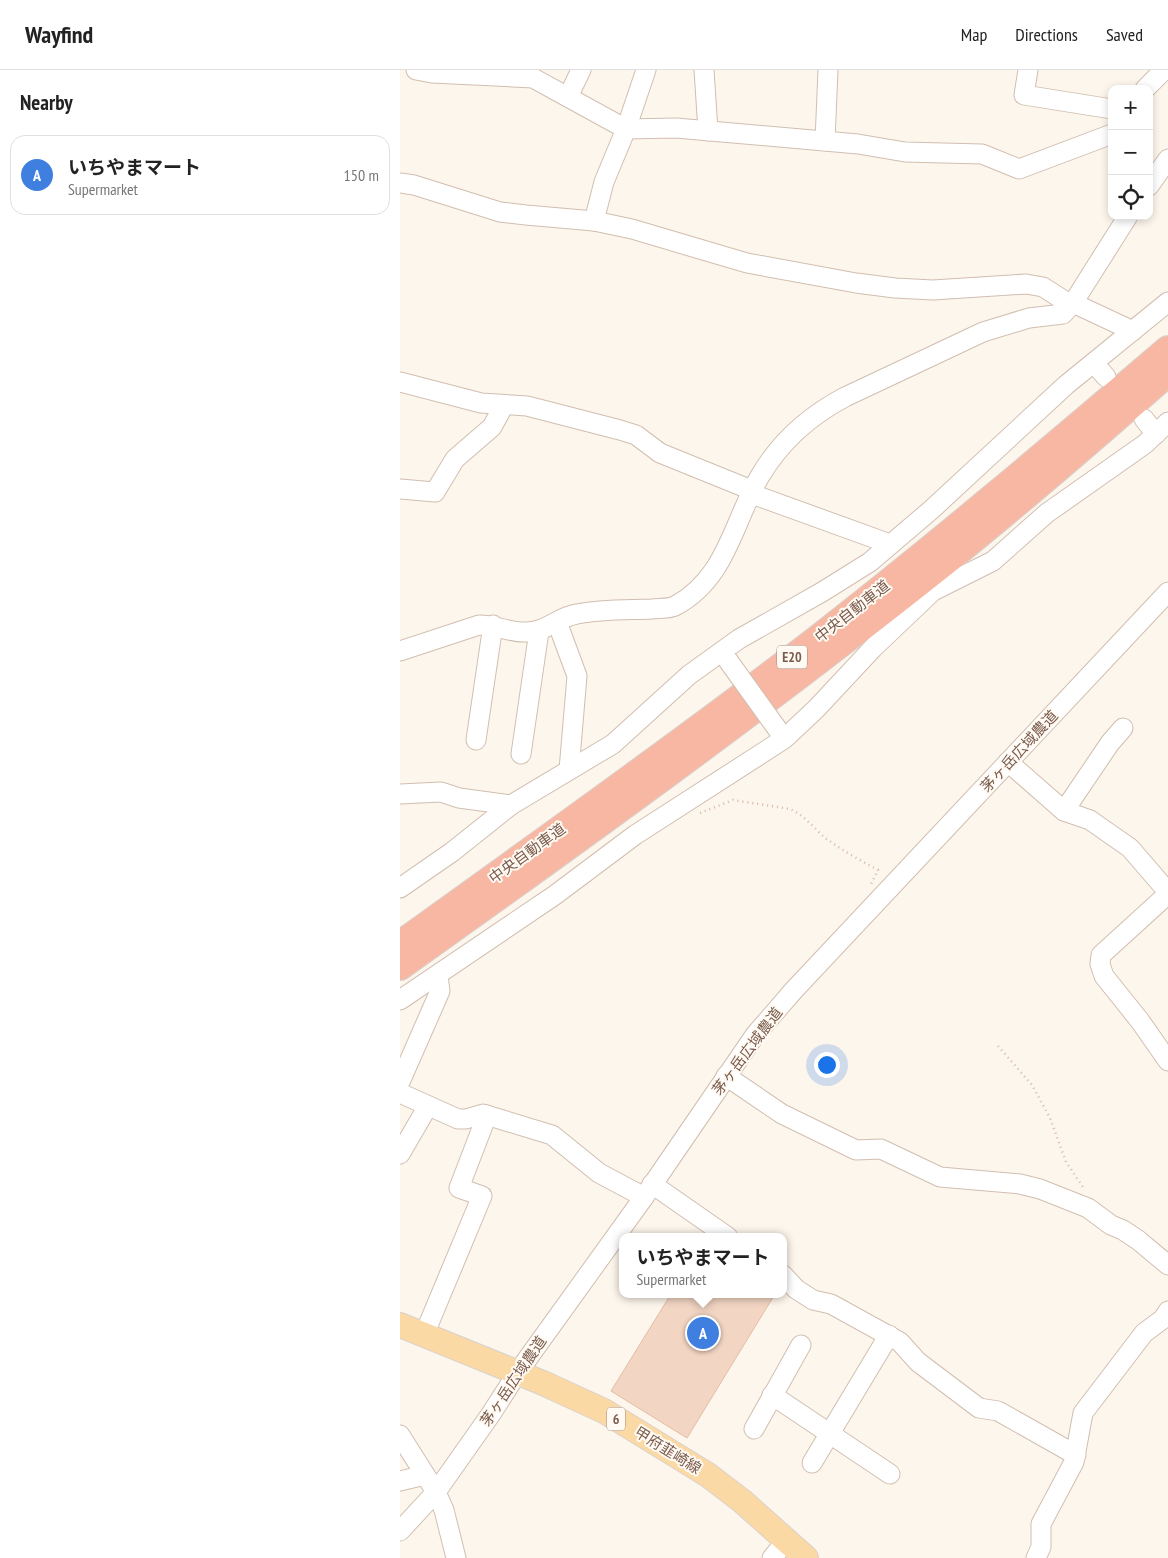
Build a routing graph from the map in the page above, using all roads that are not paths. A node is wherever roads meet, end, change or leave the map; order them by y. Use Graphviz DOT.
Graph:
graph roads {
  1 [pos="416,70"];
  2 [pos="581,70"];
  3 [pos="646,70"];
  4 [pos="704,70"];
  5 [pos="828,70"];
  6 [pos="1028,70"];
  7 [pos="568,97"];
  8 [pos="1108,108"];
  9 [pos="626,129"];
  10 [pos="708,131"];
  11 [pos="1108,136"];
  12 [pos="825,140"];
  13 [pos="1168,159"];
  14 [pos="1153,180"];
  15 [pos="400,183"];
  16 [pos="1125,220"];
  17 [pos="594,221"];
  18 [pos="1168,302"];
  19 [pos="1072,304"];
  20 [pos="1133,331"];
  21 [pos="1168,349"];
  22 [pos="1168,373"];
  23 [pos="400,382"];
  24 [pos="504,405"];
  25 [pos="1144,419"];
  26 [pos="1162,428"];
  27 [pos="400,489"];
  28 [pos="752,494"];
  29 [pos="890,544"];
  30 [pos="1168,592"];
  31 [pos="557,622"];
  32 [pos="493,625"];
  33 [pos="539,631"];
  34 [pos="400,652"];
  35 [pos="724,656"];
  36 [pos="1123,728"];
  37 [pos="781,734"];
  38 [pos="476,740"];
  39 [pos="521,754"];
  40 [pos="1008,762"];
  41 [pos="569,770"];
  42 [pos="400,794"];
  43 [pos="511,805"];
  44 [pos="1064,810"];
  45 [pos="400,888"];
  46 [pos="1168,893"];
  47 [pos="400,944"];
  48 [pos="400,967"];
  49 [pos="438,976"];
  50 [pos="400,1000"];
  51 [pos="1168,1061"];
  52 [pos="726,1076"];
  53 [pos="400,1082"];
  54 [pos="400,1093"];
  55 [pos="428,1106"];
  56 [pos="487,1115"];
  57 [pos="400,1154"];
  58 [pos="648,1190"];
  59 [pos="721,1233"];
  60 [pos="1168,1265"];
  61 [pos="787,1279"];
  62 [pos="1168,1312"];
  63 [pos="400,1325"];
  64 [pos="424,1335"];
  65 [pos="889,1335"];
  66 [pos="801,1345"];
  67 [pos="518,1372"];
  68 [pos="772,1395"];
  69 [pos="754,1429"];
  70 [pos="830,1434"];
  71 [pos="400,1435"];
  72 [pos="1076,1455"];
  73 [pos="812,1464"];
  74 [pos="890,1474"];
  75 [pos="425,1475"];
  76 [pos="400,1481"];
  77 [pos="436,1492"];
  78 [pos="400,1530"];
  79 [pos="779,1549"];
  80 [pos="456,1558"];
  81 [pos="806,1558"];
  82 [pos="1036,1558"];
  1 -- 7 [label="street"];
  2 -- 7 [label="street"];
  3 -- 9 [label="street"];
  4 -- 10 [label="street"];
  5 -- 12 [label="street"];
  6 -- 8 [label="street"];
  7 -- 9 [label="street"];
  9 -- 10 [label="street"];
  9 -- 17 [label="street"];
  10 -- 12 [label="street"];
  11 -- 12 [label="street"];
  13 -- 14 [label="street"];
  15 -- 17 [label="street"];
  16 -- 19 [label="street"];
  17 -- 19 [label="street"];
  18 -- 20 [label="street"];
  19 -- 20 [label="street"];
  19 -- 28 [label="street"];
  20 -- 29 [label="street"];
  21 -- 47 [label="highway, 中央自動車道 / E20"];
  22 -- 48 [label="highway, 中央自動車道 / E20"];
  23 -- 24 [label="street"];
  24 -- 27 [label="street"];
  24 -- 28 [label="street"];
  25 -- 26 [label="street"];
  26 -- 37 [label="street"];
  28 -- 29 [label="street"];
  28 -- 31 [label="street"];
  29 -- 35 [label="street"];
  30 -- 40 [label="street, 茅ヶ岳広域農道"];
  31 -- 33 [label="street"];
  31 -- 41 [label="street"];
  32 -- 33 [label="street"];
  32 -- 34 [label="street"];
  32 -- 38 [label="street"];
  33 -- 39 [label="street"];
  35 -- 37 [label="street, bridge"];
  35 -- 41 [label="street"];
  36 -- 44 [label="street"];
  37 -- 49 [label="street"];
  40 -- 44 [label="street"];
  40 -- 52 [label="street, 茅ヶ岳広域農道"];
  41 -- 43 [label="street"];
  42 -- 43 [label="street"];
  43 -- 45 [label="street"];
  44 -- 46 [label="street"];
  46 -- 51 [label="street"];
  49 -- 50 [label="street"];
  49 -- 53 [label="street"];
  52 -- 58 [label="street, 茅ヶ岳広域農道"];
  52 -- 60 [label="street"];
  54 -- 55 [label="street"];
  55 -- 56 [label="street"];
  55 -- 57 [label="street"];
  56 -- 58 [label="street"];
  56 -- 64 [label="street"];
  58 -- 59 [label="street"];
  58 -- 67 [label="street, 茅ヶ岳広域農道"];
  61 -- 65 [label="street"];
  62 -- 72 [label="street"];
  63 -- 64 [label="main road, 甲府韮崎線 / 6"];
  64 -- 67 [label="main road, 甲府韮崎線 / 6"];
  65 -- 70 [label="street"];
  65 -- 72 [label="street"];
  66 -- 68 [label="street"];
  67 -- 77 [label="street, 茅ヶ岳広域農道"];
  67 -- 79 [label="main road, 甲府韮崎線 / 6"];
  68 -- 69 [label="street"];
  68 -- 70 [label="street"];
  70 -- 73 [label="street"];
  70 -- 74 [label="street"];
  71 -- 75 [label="street"];
  72 -- 82 [label="street"];
  75 -- 76 [label="street"];
  75 -- 77 [label="street"];
  77 -- 78 [label="street, 茅ヶ岳広域農道"];
  77 -- 80 [label="street"];
  79 -- 81 [label="main road, 甲府韮崎線 / 6"];
}
